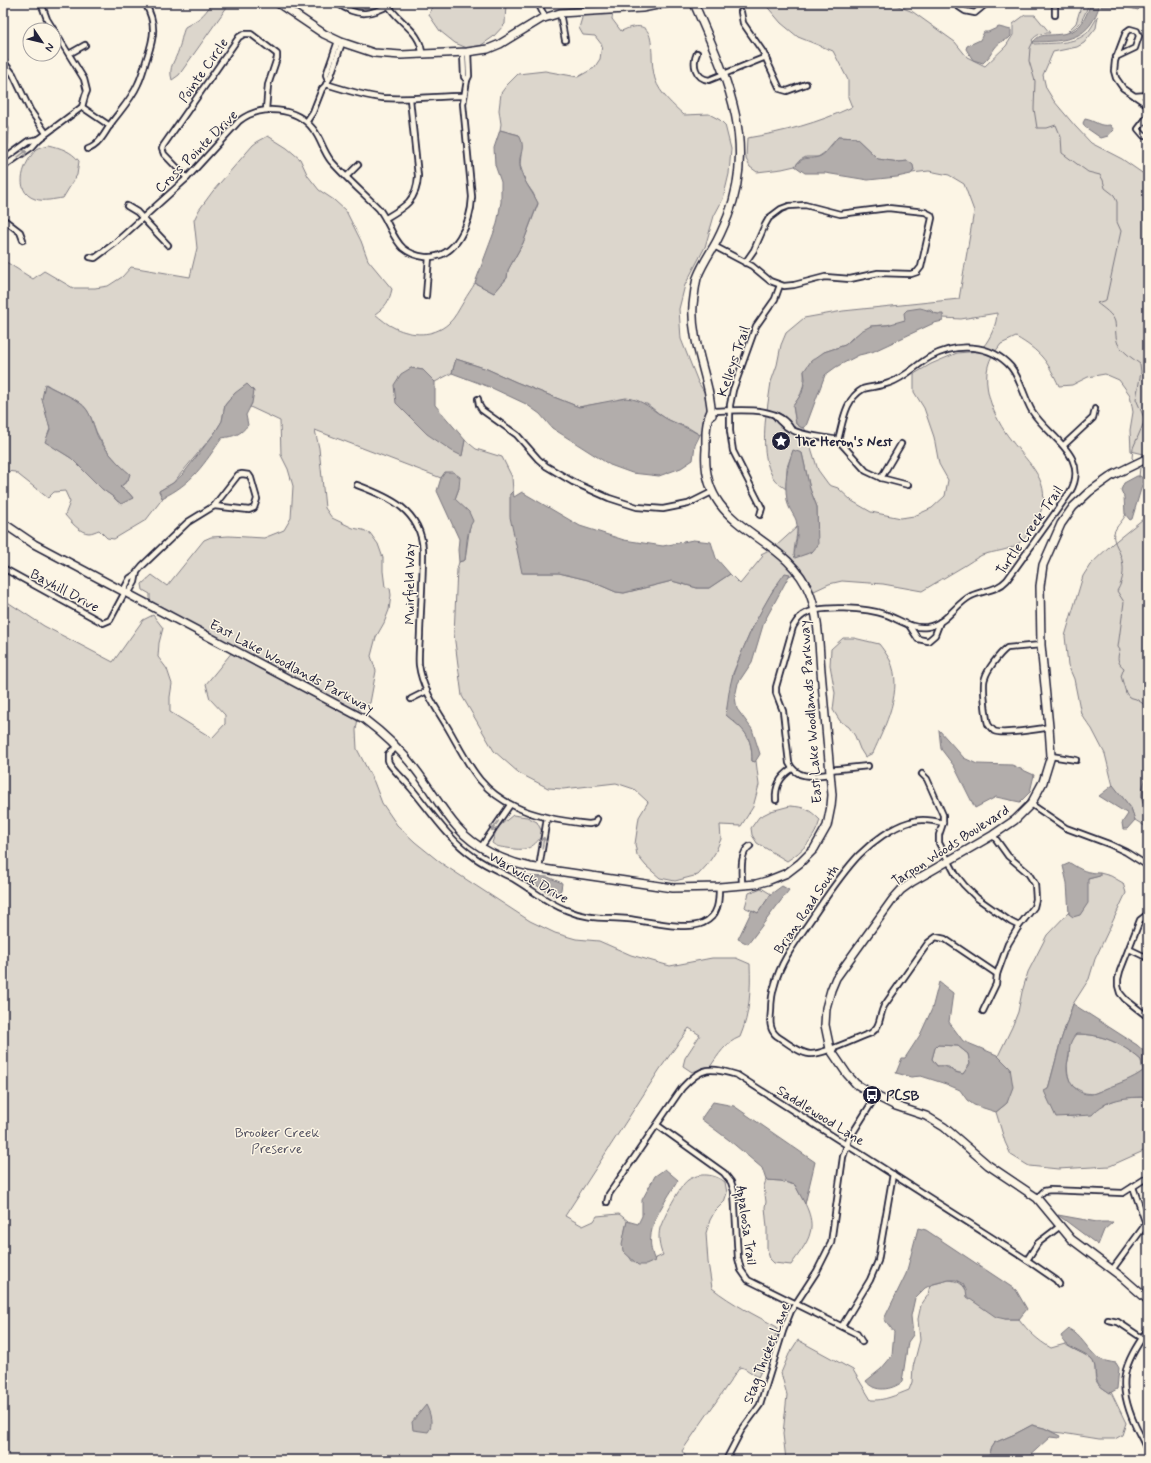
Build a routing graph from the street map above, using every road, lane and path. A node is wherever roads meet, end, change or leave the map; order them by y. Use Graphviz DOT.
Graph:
graph roads {
  1 [pos="41,3"];
  2 [pos="145,3"];
  3 [pos="278,3"];
  4 [pos="337,3"];
  5 [pos="394,3"];
  6 [pos="538,3"];
  7 [pos="668,3"];
  8 [pos="694,3"];
  9 [pos="953,3"];
  10 [pos="986,3"];
  11 [pos="1055,3"];
  12 [pos="388,5"];
  13 [pos="742,12"];
  14 [pos="560,13"];
  15 [pos="1055,15"];
  16 [pos="546,17"];
  17 [pos="565,40"];
  18 [pos="340,42"];
  19 [pos="85,45"];
  20 [pos="466,52"];
  21 [pos="697,53"];
  22 [pos="69,54"];
  23 [pos="422,55"];
  24 [pos="766,57"];
  25 [pos="1116,57"];
  26 [pos="3,61"];
  27 [pos="724,74"];
  28 [pos="327,82"];
  29 [pos="806,84"];
  30 [pos="1148,95"];
  31 [pos="464,96"];
  32 [pos="1135,96"];
  33 [pos="410,99"];
  34 [pos="1148,105"];
  35 [pos="82,107"];
  36 [pos="266,110"];
  37 [pos="1148,116"];
  38 [pos="307,122"];
  39 [pos="110,126"];
  40 [pos="46,133"];
  41 [pos="1148,136"];
  42 [pos="38,139"];
  43 [pos="88,149"];
  44 [pos="3,160"];
  45 [pos="358,165"];
  46 [pos="3,167"];
  47 [pos="347,176"];
  48 [pos="187,178"];
  49 [pos="127,206"];
  50 [pos="143,218"];
  51 [pos="386,218"];
  52 [pos="3,219"];
  53 [pos="23,240"];
  54 [pos="168,245"];
  55 [pos="714,246"];
  56 [pos="90,257"];
  57 [pos="429,257"];
  58 [pos="745,263"];
  59 [pos="780,285"];
  60 [pos="426,296"];
  61 [pos="478,399"];
  62 [pos="1095,409"];
  63 [pos="711,411"];
  64 [pos="730,411"];
  65 [pos="838,440"];
  66 [pos="901,444"];
  67 [pos="1064,445"];
  68 [pos="1148,458"];
  69 [pos="881,478"];
  70 [pos="908,484"];
  71 [pos="357,485"];
  72 [pos="712,492"];
  73 [pos="214,506"];
  74 [pos="760,515"];
  75 [pos="3,523"];
  76 [pos="3,568"];
  77 [pos="126,592"];
  78 [pos="815,610"];
  79 [pos="940,622"];
  80 [pos="909,625"];
  81 [pos="1041,645"];
  82 [pos="427,691"];
  83 [pos="411,698"];
  84 [pos="1049,727"];
  85 [pos="397,747"];
  86 [pos="1051,756"];
  87 [pos="1076,760"];
  88 [pos="868,766"];
  89 [pos="792,769"];
  90 [pos="830,772"];
  91 [pos="922,774"];
  92 [pos="776,800"];
  93 [pos="510,804"];
  94 [pos="1031,804"];
  95 [pos="547,818"];
  96 [pos="597,819"];
  97 [pos="943,823"];
  98 [pos="993,835"];
  99 [pos="750,846"];
  100 [pos="481,847"];
  101 [pos="948,861"];
  102 [pos="1148,866"];
  103 [pos="539,868"];
  104 [pos="742,885"];
  105 [pos="719,886"];
  106 [pos="1148,914"];
  107 [pos="1019,926"];
  108 [pos="1129,950"];
  109 [pos="1148,958"];
  110 [pos="997,974"];
  111 [pos="983,1011"];
  112 [pos="1148,1017"];
  113 [pos="830,1049"];
  114 [pos="876,1096"];
  115 [pos="657,1125"];
  116 [pos="847,1145"];
  117 [pos="893,1174"];
  118 [pos="1148,1177"];
  119 [pos="1133,1187"];
  120 [pos="1037,1198"];
  121 [pos="607,1202"];
  122 [pos="1147,1222"];
  123 [pos="1059,1227"];
  124 [pos="1028,1260"];
  125 [pos="1112,1270"];
  126 [pos="1059,1284"];
  127 [pos="1148,1300"];
  128 [pos="796,1304"];
  129 [pos="1108,1320"];
  130 [pos="842,1326"];
  131 [pos="1148,1328"];
  132 [pos="1142,1338"];
  133 [pos="862,1342"];
  134 [pos="1148,1453"];
  135 [pos="726,1460"];
  1 -- 22 [label="street"];
  2 -- 39 [label="street"];
  3 -- 18 [label="street"];
  4 -- 12 [label="street"];
  5 -- 12 [label="street"];
  6 -- 16 [label="street"];
  7 -- 14 [label="street"];
  8 -- 27 [label="street, East Lake Woodlands Parkway"];
  9 -- 10 [label="street"];
  11 -- 15 [label="street"];
  12 -- 23 [label="street"];
  13 -- 24 [label="street"];
  14 -- 16 [label="street"];
  14 -- 17 [label="street"];
  16 -- 20 [label="street"];
  18 -- 23 [label="street"];
  18 -- 28 [label="street"];
  19 -- 22 [label="street"];
  20 -- 23 [label="street"];
  20 -- 31 [label="street"];
  21 -- 27 [label="street"];
  22 -- 35 [label="street"];
  24 -- 27 [label="street"];
  24 -- 29 [label="street"];
  25 -- 25 [label="street"];
  25 -- 32 [label="street"];
  26 -- 40 [label="street"];
  27 -- 55 [label="street, East Lake Woodlands Parkway"];
  28 -- 33 [label="street"];
  28 -- 38 [label="street"];
  30 -- 32 [label="street"];
  31 -- 33 [label="street"];
  31 -- 57 [label="street"];
  32 -- 34 [label="street"];
  33 -- 51 [label="street"];
  35 -- 39 [label="street"];
  35 -- 40 [label="street"];
  36 -- 38 [label="street, Cross Pointe Drive"];
  36 -- 48 [label="street, Cross Pointe Drive"];
  36 -- 48 [label="street, Pointe Circle"];
  37 -- 41 [label="street"];
  38 -- 47 [label="street, Cross Pointe Drive"];
  39 -- 43 [label="street"];
  40 -- 42 [label="street"];
  42 -- 44 [label="street"];
  46 -- 42 [label="street, one-way"];
  45 -- 47 [label="street"];
  47 -- 51 [label="street, Cross Pointe Drive"];
  48 -- 50 [label="street, Cross Pointe Drive"];
  49 -- 50 [label="street"];
  50 -- 54 [label="street"];
  50 -- 56 [label="street, Cross Pointe Drive"];
  51 -- 57 [label="street, Cross Pointe Drive"];
  52 -- 53 [label="street"];
  55 -- 58 [label="street"];
  55 -- 63 [label="street, East Lake Woodlands Parkway"];
  57 -- 60 [label="street"];
  58 -- 59 [label="street"];
  58 -- 59 [label="street"];
  59 -- 64 [label="street, Kelleys Trail"];
  61 -- 72 [label="street"];
  62 -- 67 [label="street"];
  63 -- 64 [label="street"];
  63 -- 72 [label="street, East Lake Woodlands Parkway"];
  64 -- 65 [label="street"];
  64 -- 74 [label="street, Kelleys Trail"];
  65 -- 67 [label="street, Turtle Creek Trail"];
  65 -- 69 [label="street"];
  66 -- 69 [label="street"];
  67 -- 79 [label="street, Turtle Creek Trail"];
  68 -- 81 [label="street, Tarpon Woods Boulevard"];
  69 -- 70 [label="street"];
  71 -- 82 [label="street, Muirfield Way"];
  72 -- 78 [label="street, East Lake Woodlands Parkway"];
  73 -- 73 [label="street"];
  73 -- 77 [label="street"];
  75 -- 77 [label="street, East Lake Woodlands Parkway"];
  76 -- 77 [label="street, Bayhill Drive"];
  77 -- 85 [label="street, East Lake Woodlands Parkway"];
  78 -- 80 [label="street, Turtle Creek Trail"];
  78 -- 89 [label="street"];
  78 -- 90 [label="street, East Lake Woodlands Parkway"];
  79 -- 80 [label="street, Turtle Creek Trail"];
  79 -- 80 [label="street, Turtle Creek Trail"];
  81 -- 84 [label="street, Tarpon Woods Boulevard"];
  81 -- 84 [label="street"];
  82 -- 83 [label="street"];
  82 -- 93 [label="street, Muirfield Way"];
  84 -- 86 [label="street, Tarpon Woods Boulevard"];
  85 -- 100 [label="street, East Lake Woodlands Parkway"];
  85 -- 105 [label="street, Warwick Drive"];
  86 -- 87 [label="street"];
  86 -- 94 [label="street, Tarpon Woods Boulevard"];
  88 -- 90 [label="street"];
  89 -- 90 [label="street"];
  89 -- 92 [label="street"];
  90 -- 104 [label="street, East Lake Woodlands Parkway"];
  91 -- 97 [label="street"];
  93 -- 95 [label="street, Muirfield Way"];
  93 -- 100 [label="street, one-way"];
  94 -- 98 [label="street, Tarpon Woods Boulevard"];
  94 -- 102 [label="street"];
  95 -- 96 [label="street, Muirfield Way"];
  103 -- 95 [label="street, one-way"];
  97 -- 101 [label="street"];
  97 -- 113 [label="street, Brian Road South"];
  98 -- 101 [label="street, Tarpon Woods Boulevard"];
  98 -- 107 [label="street"];
  99 -- 104 [label="street"];
  100 -- 103 [label="street, East Lake Woodlands Parkway"];
  101 -- 107 [label="street"];
  101 -- 113 [label="street, Tarpon Woods Boulevard"];
  103 -- 105 [label="street, East Lake Woodlands Parkway"];
  104 -- 105 [label="street, East Lake Woodlands Parkway"];
  106 -- 108 [label="street"];
  107 -- 110 [label="street"];
  108 -- 109 [label="street"];
  108 -- 112 [label="street"];
  110 -- 111 [label="street"];
  110 -- 113 [label="street"];
  113 -- 114 [label="street, Tarpon Woods Boulevard"];
  114 -- 116 [label="street, Stag Thicket Lane"];
  114 -- 120 [label="street, Tarpon Woods Boulevard"];
  115 -- 116 [label="street, Saddlewood Lane"];
  115 -- 121 [label="street, Saddlewood Lane"];
  115 -- 128 [label="street, Appaloosa Trail"];
  116 -- 117 [label="street, Saddlewood Lane"];
  116 -- 128 [label="street, Stag Thicket Lane"];
  117 -- 124 [label="street, Saddlewood Lane"];
  117 -- 130 [label="street"];
  118 -- 119 [label="street"];
  119 -- 120 [label="street"];
  119 -- 122 [label="street"];
  120 -- 123 [label="street, Tarpon Woods Boulevard"];
  122 -- 125 [label="street"];
  123 -- 124 [label="street"];
  123 -- 125 [label="street, Tarpon Woods Boulevard"];
  124 -- 126 [label="street, Saddlewood Lane"];
  125 -- 127 [label="street, Tarpon Woods Boulevard"];
  128 -- 130 [label="street, Appaloosa Trail"];
  128 -- 135 [label="street, Stag Thicket Lane"];
  129 -- 132 [label="street"];
  130 -- 133 [label="street, Appaloosa Trail"];
  131 -- 132 [label="street"];
  132 -- 134 [label="street"];
}
